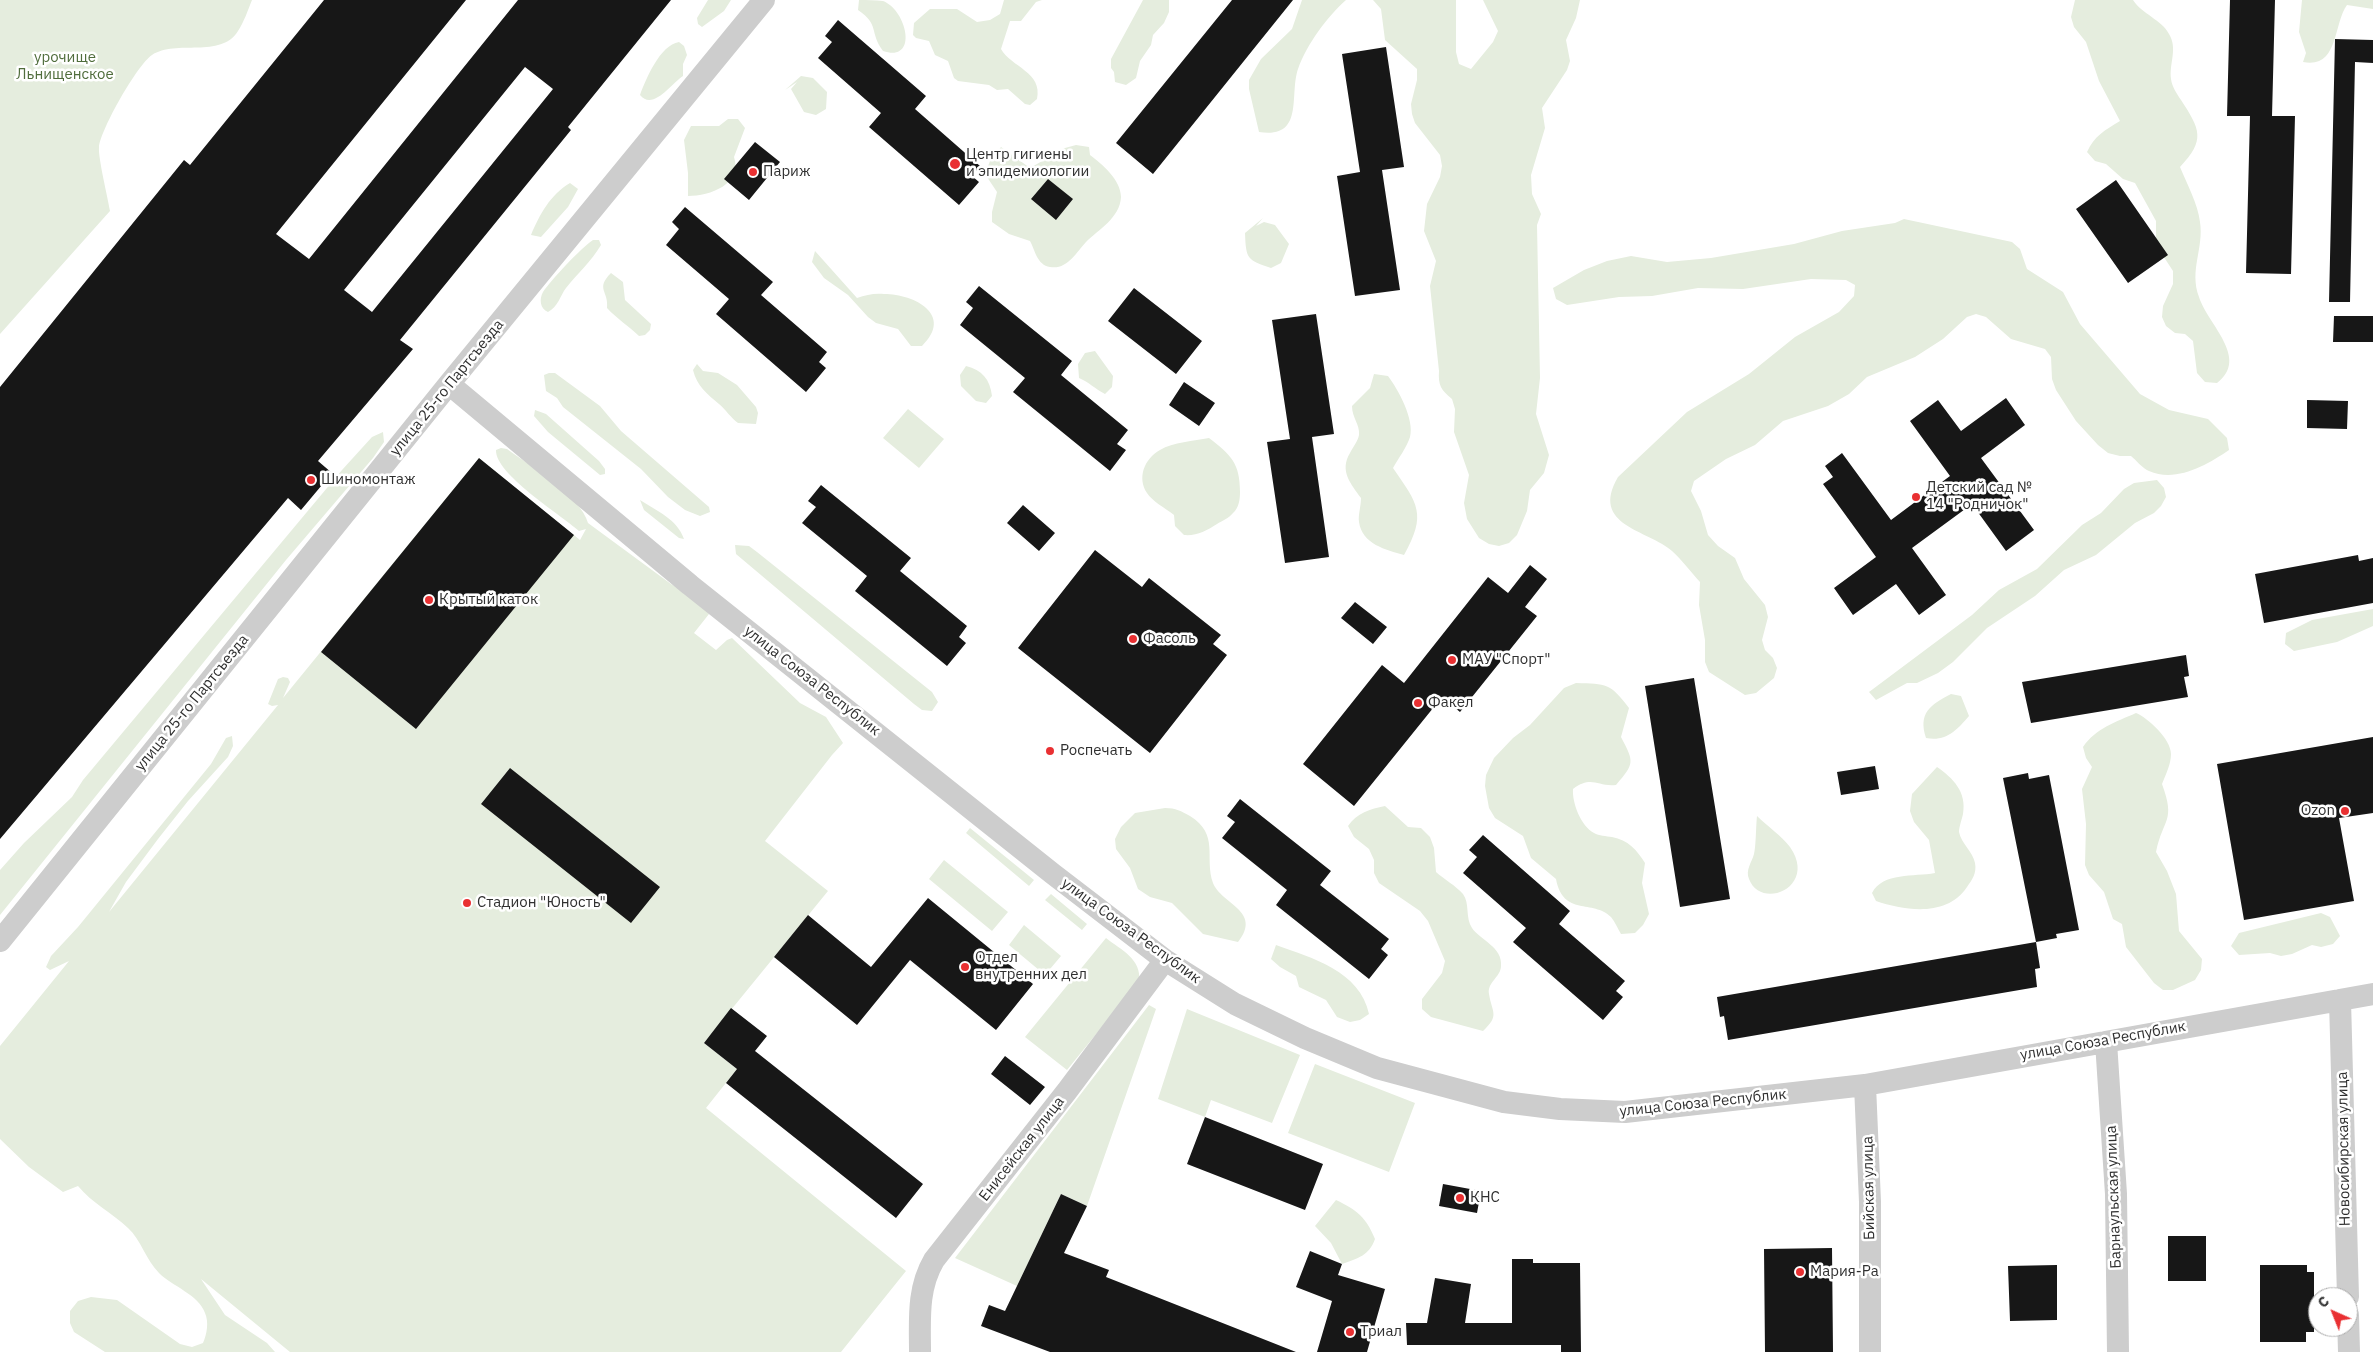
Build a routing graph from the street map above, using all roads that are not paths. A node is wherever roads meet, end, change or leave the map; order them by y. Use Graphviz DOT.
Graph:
graph roads {
  1 [pos="764,0"];
  2 [pos="449,384"];
  3 [pos="0,942"];
  4 [pos="1165,960"];
  5 [pos="2373,994"];
  6 [pos="2340,1000"];
  7 [pos="2106,1042"];
  8 [pos="1864,1085"];
  9 [pos="2348,1287"];
  10 [pos="2349,1337"];
  11 [pos="920,1352"];
  12 [pos="1870,1352"];
  13 [pos="2118,1352"];
  14 [pos="2349,1352"];
  1 -- 2 [label="street, улица 25-го Партсъезда"];
  2 -- 3 [label="street, улица 25-го Партсъезда"];
  2 -- 4 [label="street, улица Союза Республик"];
  4 -- 8 [label="street, улица Союза Республик"];
  4 -- 11 [label="street, Енисейская улица"];
  5 -- 6 [label="street, улица Союза Республик"];
  6 -- 7 [label="street, улица Союза Республик"];
  6 -- 9 [label="street, Новосибирская улица"];
  7 -- 8 [label="street, улица Союза Республик"];
  7 -- 13 [label="street, Барнаульская улица"];
  8 -- 12 [label="street, Бийская улица"];
  10 -- 14 [label="street"];
}
